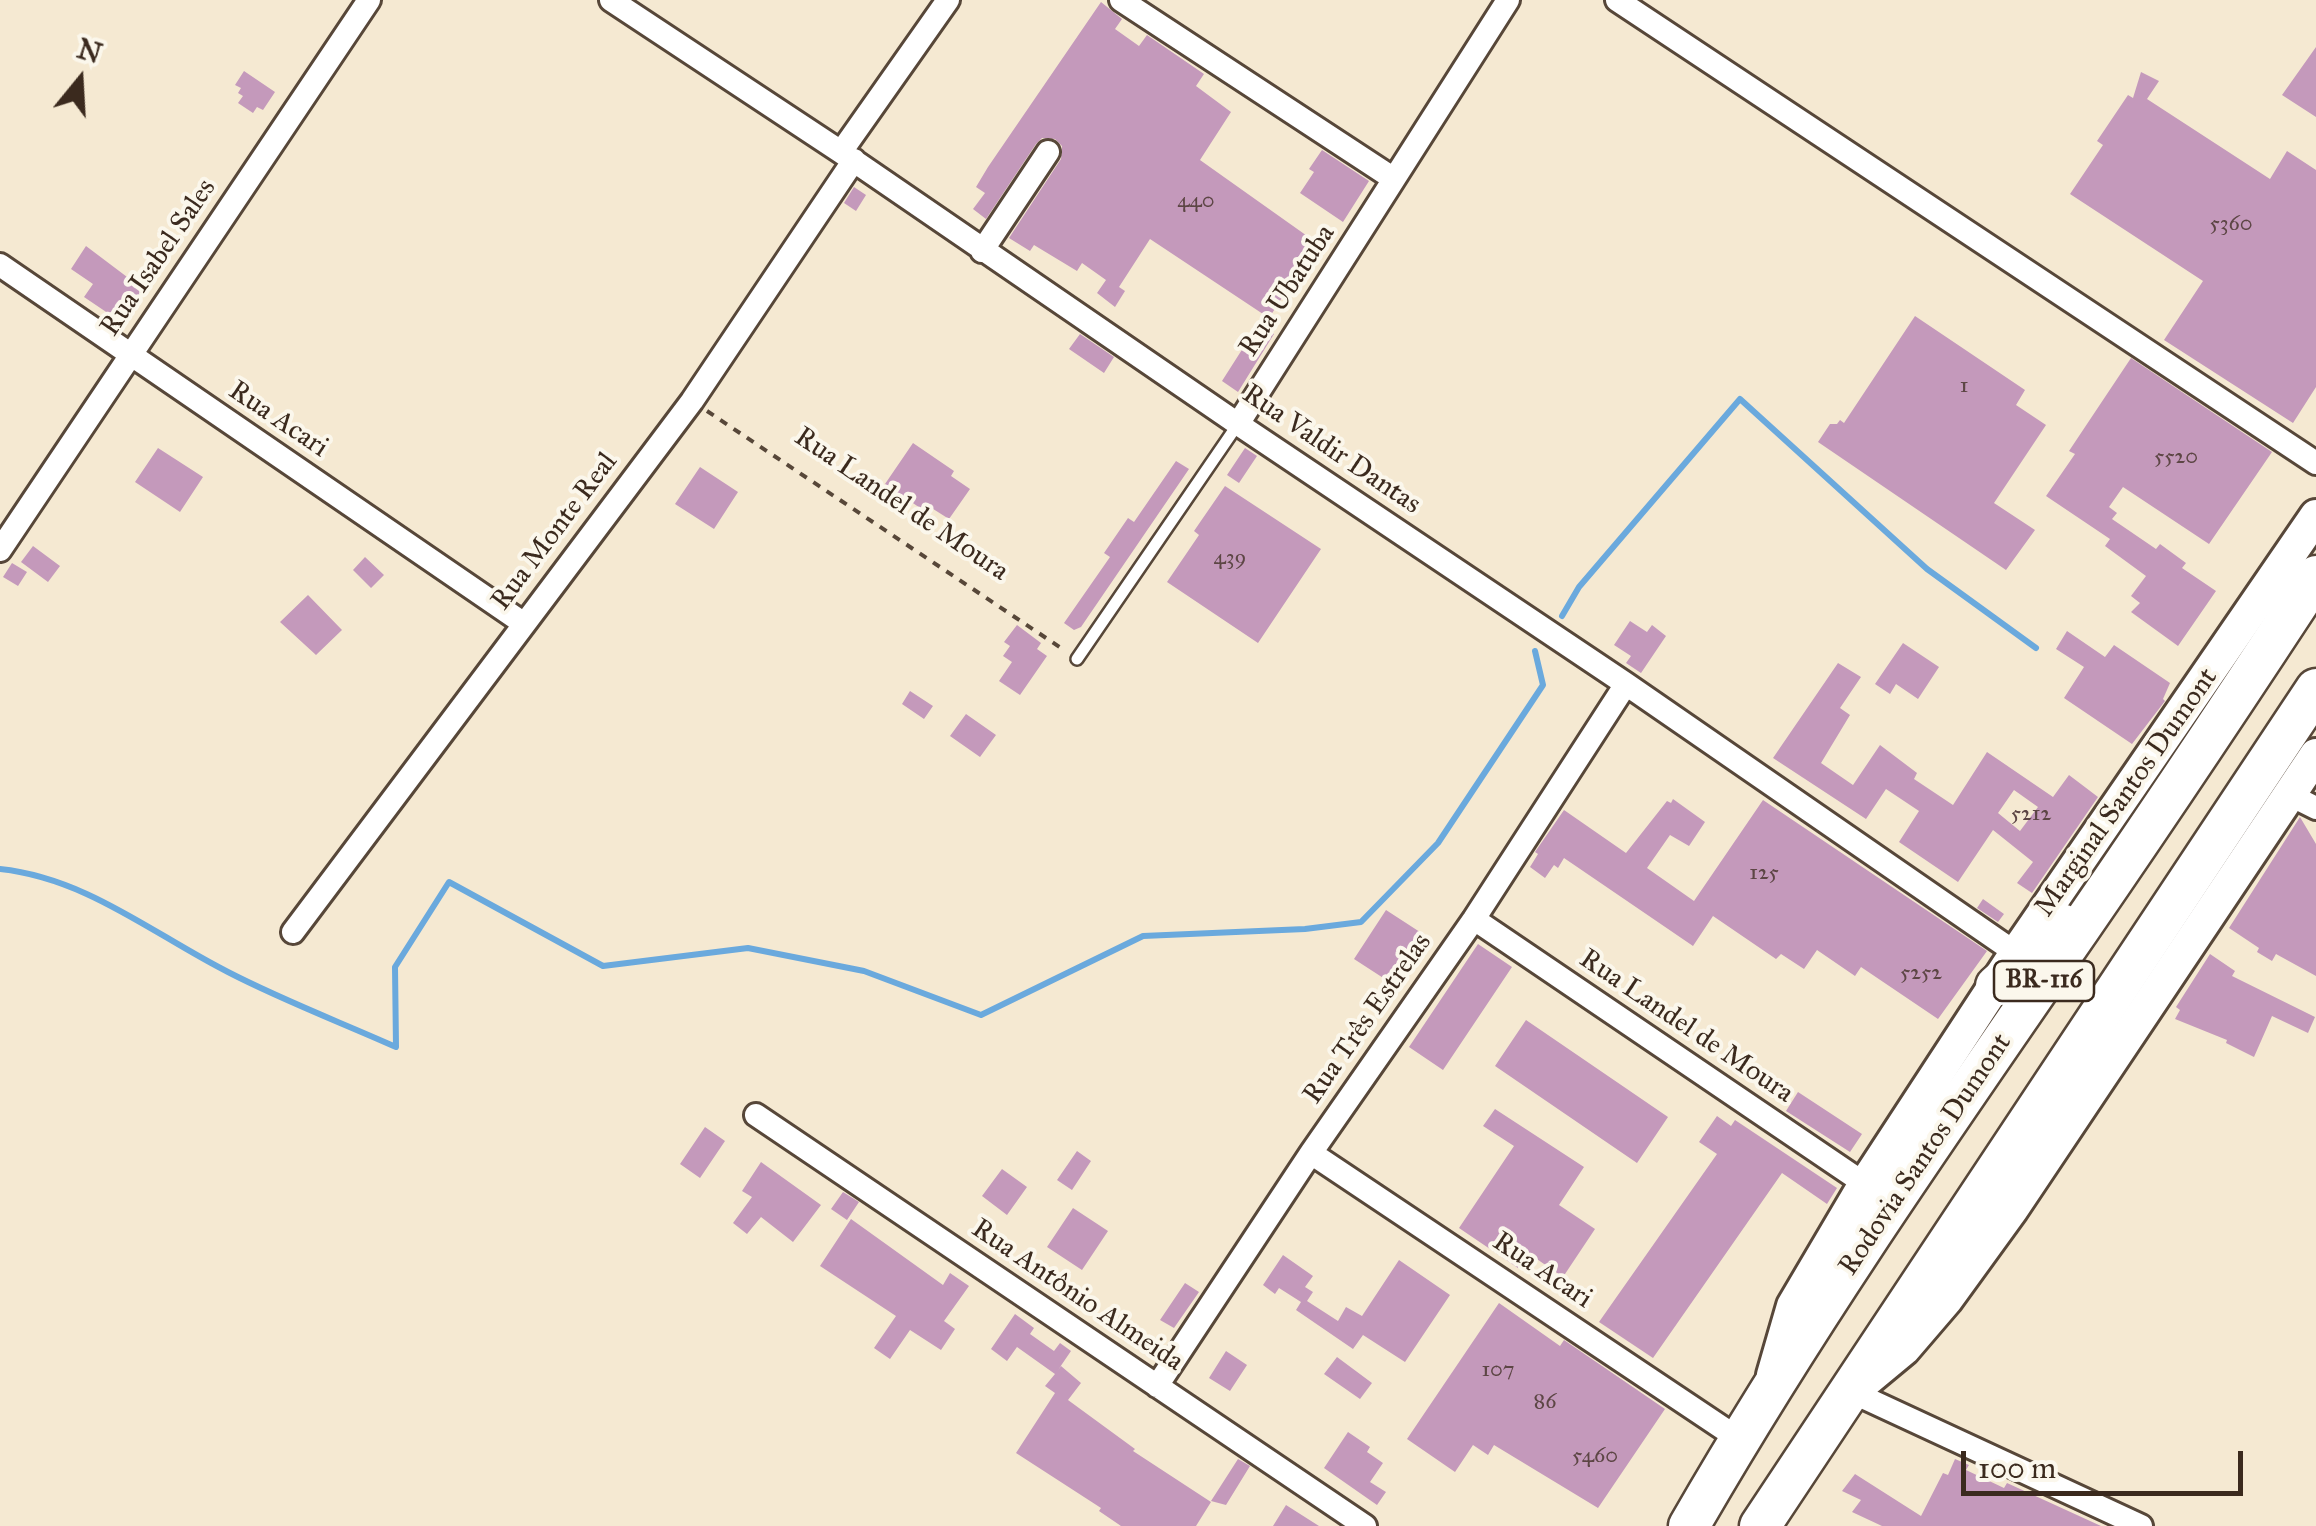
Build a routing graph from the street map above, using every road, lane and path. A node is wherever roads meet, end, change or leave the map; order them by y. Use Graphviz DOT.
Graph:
graph roads {
  1 [pos="369,0"];
  2 [pos="611,0"];
  3 [pos="948,0"];
  4 [pos="1121,0"];
  5 [pos="1508,0"];
  6 [pos="1617,0"];
  7 [pos="1048,152"];
  8 [pos="847,156"];
  9 [pos="1394,180"];
  10 [pos="982,250"];
  11 [pos="0,266"];
  12 [pos="129,356"];
  13 [pos="692,401"];
  14 [pos="1238,424"];
  15 [pos="2316,463"];
  16 [pos="2316,516"];
  17 [pos="0,550"];
  18 [pos="2316,576"];
  19 [pos="523,623"];
  20 [pos="1076,659"];
  21 [pos="1626,684"];
  22 [pos="2316,690"];
  23 [pos="2316,755"];
  24 [pos="2303,802"];
  25 [pos="2106,891"];
  26 [pos="1474,920"];
  27 [pos="292,932"];
  28 [pos="2006,969"];
  29 [pos="756,1115"];
  30 [pos="1311,1154"];
  31 [pos="1864,1184"];
  32 [pos="1157,1386"];
  33 [pos="1770,1386"];
  34 [pos="1852,1392"];
  35 [pos="1739,1439"];
  36 [pos="1365,1526"];
  37 [pos="1689,1526"];
  38 [pos="1760,1526"];
  39 [pos="2140,1526"];
  1 -- 12 [label="street, Rua Isabel Sales"];
  2 -- 8 [label="street, Rua Valdir Dantas"];
  3 -- 8 [label="street, Rua Monte Real"];
  4 -- 9 [label="street"];
  5 -- 9 [label="street, Rua Ubatuba"];
  6 -- 15 [label="street"];
  7 -- 10 [label="street"];
  8 -- 10 [label="street, Rua Valdir Dantas"];
  8 -- 13 [label="street, Rua Monte Real"];
  9 -- 14 [label="street, Rua Ubatuba"];
  10 -- 14 [label="street, Rua Valdir Dantas"];
  11 -- 12 [label="street, Rua Acari"];
  12 -- 17 [label="street, Rua Isabel Sales"];
  12 -- 19 [label="street, Rua Acari"];
  13 -- 19 [label="street, Rua Monte Real"];
  13 -- 20 [label="path, Rua Landel de Moura"];
  14 -- 20 [label="lane, Rua Ubatuba"];
  14 -- 21 [label="street, Rua Valdir Dantas"];
  16 -- 28 [label="main road, Marginal Santos Dumont / BR-116"];
  18 -- 25 [label="highway, Rodovia Santos Dumont / BR-116"];
  19 -- 27 [label="street, Rua Monte Real"];
  21 -- 26 [label="street, Rua Três Estrelas"];
  21 -- 28 [label="street, Rua Valdir Dantas"];
  22 -- 34 [label="highway, BR-116"];
  23 -- 24 [label="main road, BR-116"];
  24 -- 34 [label="main road, BR-116"];
  25 -- 28 [label="highway"];
  25 -- 33 [label="highway, Rodovia Santos Dumont / BR-116"];
  26 -- 30 [label="street, Rua Três Estrelas"];
  26 -- 31 [label="street, Rua Landel de Moura"];
  28 -- 31 [label="main road, Marginal Santos Dumont / BR-116"];
  29 -- 32 [label="street, Rua Antônio Almeida"];
  30 -- 32 [label="street, Rua Três Estrelas"];
  30 -- 35 [label="street, Rua Acari"];
  31 -- 33 [label="main road, Marginal Santos Dumont / BR-116"];
  32 -- 36 [label="street, Rua Antônio Almeida"];
  33 -- 35 [label="highway, BR-116"];
  34 -- 38 [label="highway, BR-116"];
  34 -- 39 [label="street"];
  35 -- 37 [label="highway, BR-116"];
}
